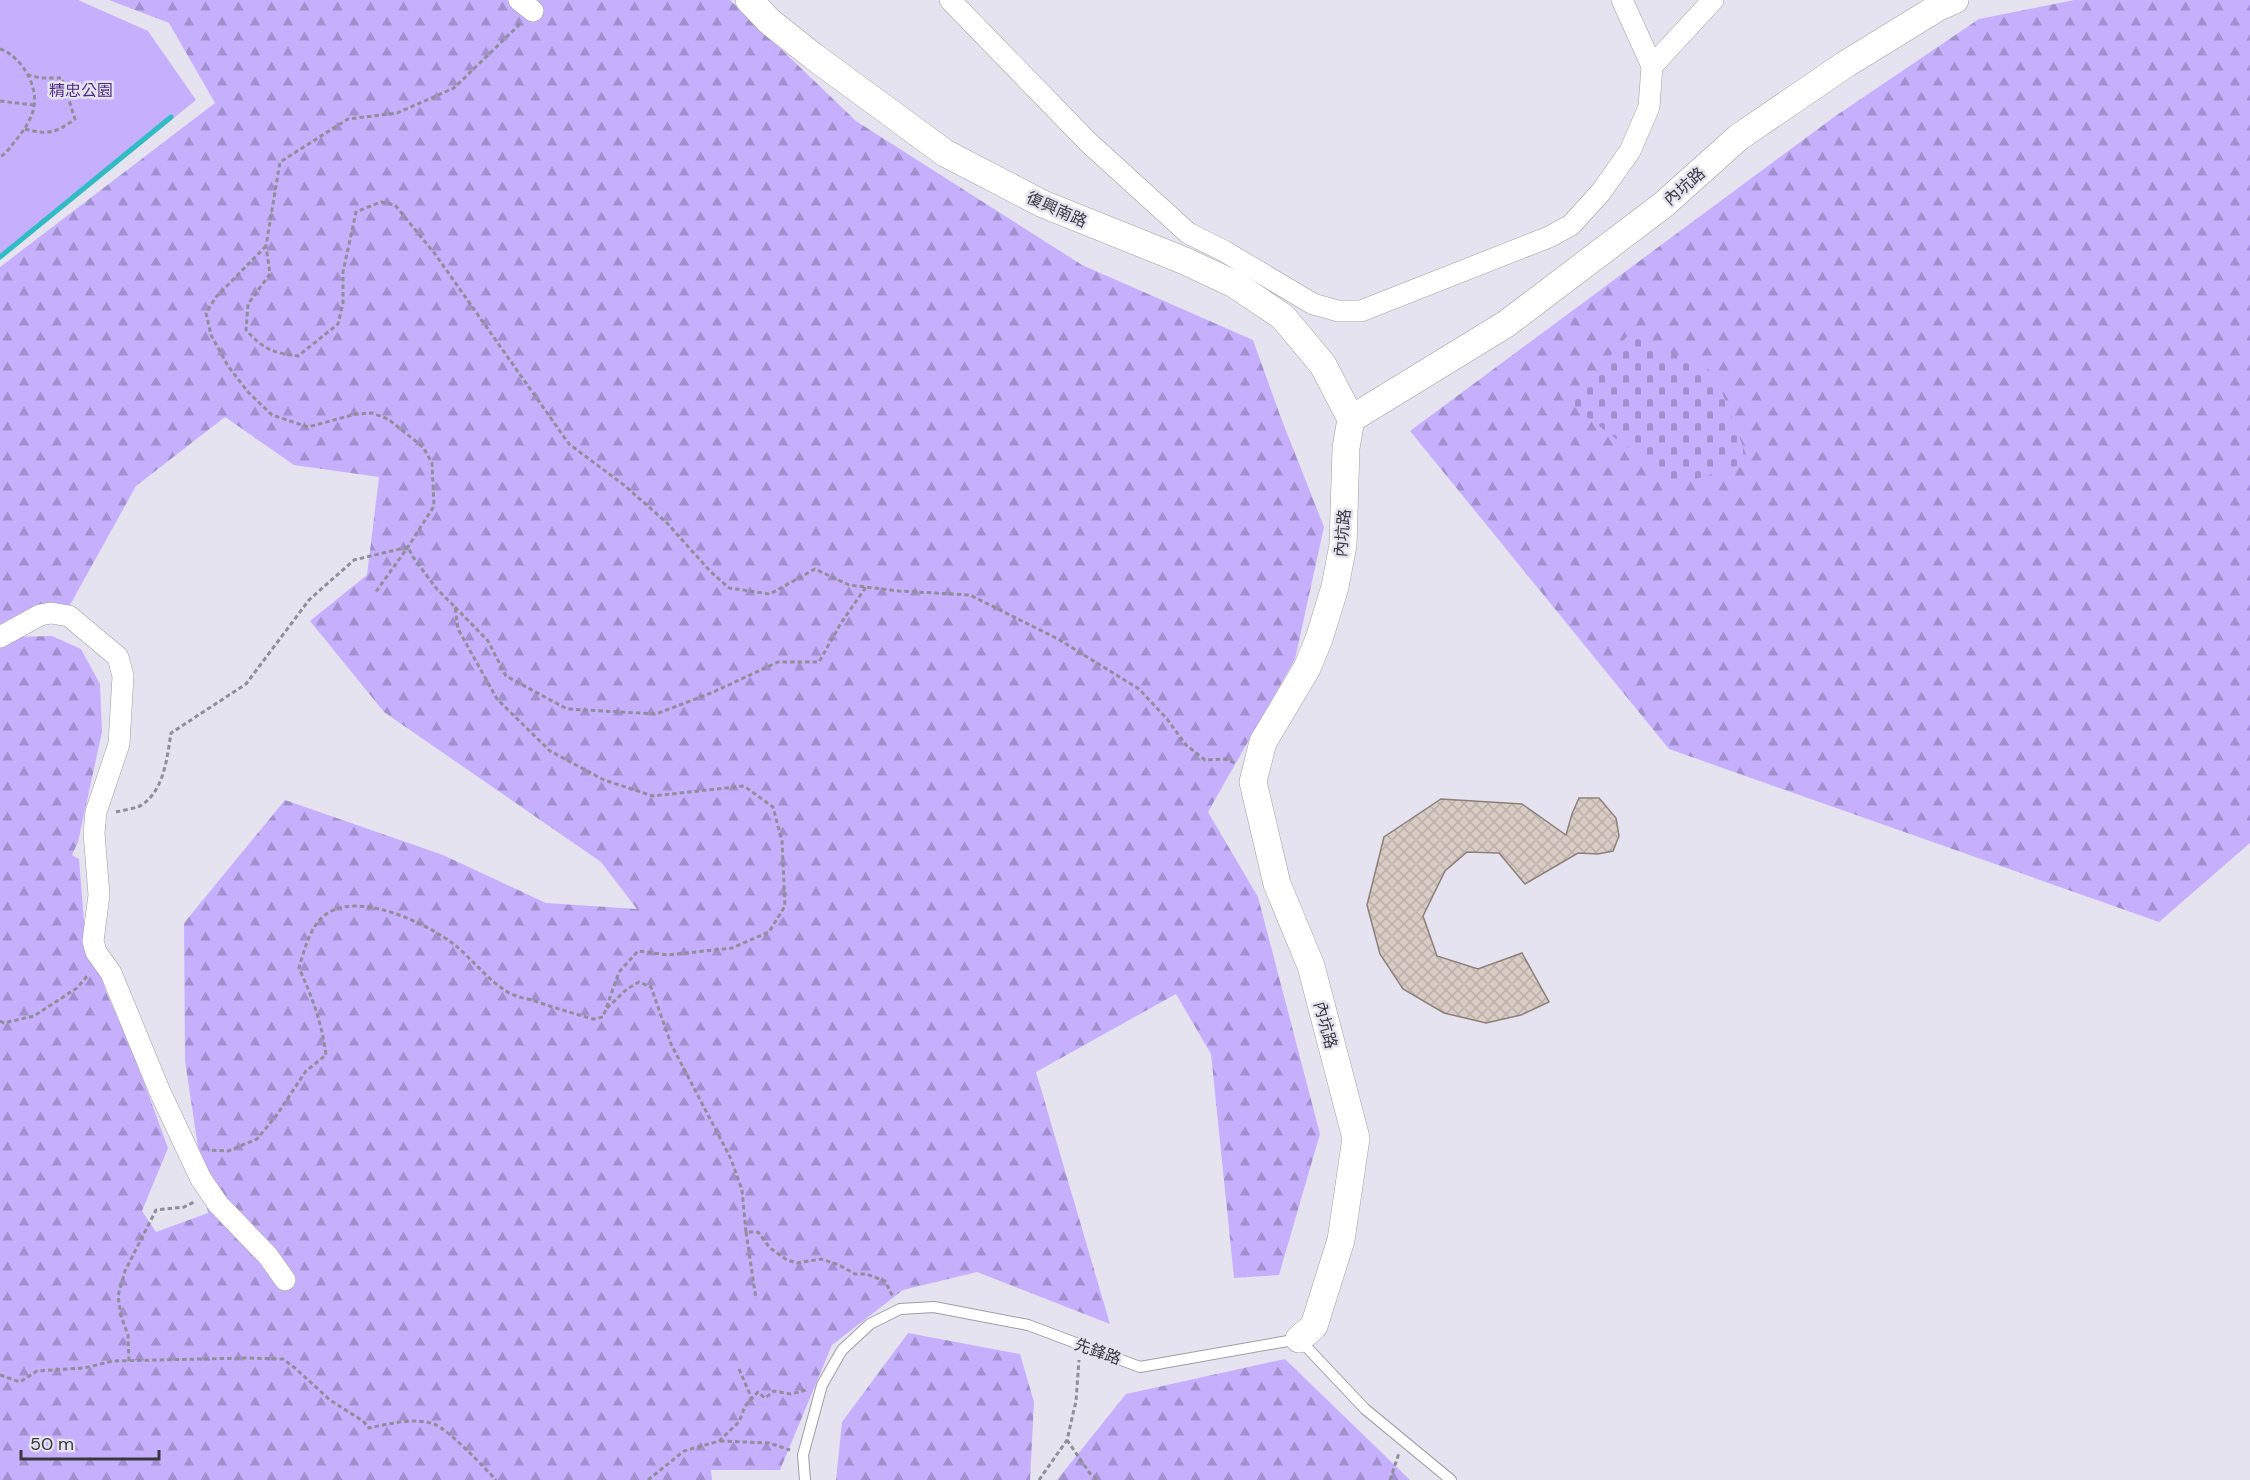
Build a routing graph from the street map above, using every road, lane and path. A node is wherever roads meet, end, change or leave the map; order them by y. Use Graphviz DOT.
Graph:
graph roads {
  1 [pos="749,0"];
  2 [pos="950,0"];
  3 [pos="1622,0"];
  4 [pos="1713,0"];
  5 [pos="1955,0"];
  6 [pos="526,6"];
  7 [pos="0,49"];
  8 [pos="1653,66"];
  9 [pos="28,75"];
  10 [pos="0,101"];
  11 [pos="34,105"];
  12 [pos="25,129"];
  13 [pos="0,157"];
  14 [pos="266,246"];
  15 [pos="1351,419"];
  16 [pos="408,547"];
  17 [pos="866,587"];
  18 [pos="375,593"];
  19 [pos="454,607"];
  20 [pos="0,637"];
  21 [pos="1258,764"];
  22 [pos="96,812"];
  23 [pos="89,974"];
  24 [pos="607,1008"];
  25 [pos="0,1021"];
  26 [pos="189,1155"];
  27 [pos="201,1179"];
  28 [pos="746,1232"];
  29 [pos="285,1280"];
  30 [pos="756,1299"];
  31 [pos="900,1309"];
  32 [pos="1299,1340"];
  33 [pos="1080,1344"];
  34 [pos="129,1361"];
  35 [pos="739,1369"];
  36 [pos="0,1375"];
  37 [pos="822,1385"];
  38 [pos="752,1399"];
  39 [pos="1067,1440"];
  40 [pos="1403,1440"];
  41 [pos="719,1441"];
  42 [pos="804,1455"];
  43 [pos="496,1480"];
  44 [pos="648,1480"];
  45 [pos="805,1480"];
  46 [pos="1040,1480"];
  47 [pos="1099,1480"];
  48 [pos="1390,1480"];
  49 [pos="1451,1480"];
  1 -- 15 [label="street, 復興南路"];
  2 -- 8 [label="street"];
  3 -- 8 [label="street"];
  4 -- 8 [label="street"];
  5 -- 15 [label="street, 內坑路"];
  6 -- 14 [label="path"];
  7 -- 9 [label="path"];
  9 -- 11 [label="path"];
  9 -- 12 [label="path"];
  10 -- 11 [label="path"];
  11 -- 12 [label="path"];
  12 -- 13 [label="path"];
  14 -- 16 [label="path"];
  14 -- 17 [label="path"];
  15 -- 21 [label="street, 內坑路"];
  16 -- 18 [label="path"];
  16 -- 19 [label="path"];
  16 -- 22 [label="path"];
  17 -- 19 [label="path"];
  17 -- 21 [label="path"];
  19 -- 24 [label="path"];
  20 -- 22 [label="street"];
  21 -- 32 [label="street, 內坑路"];
  22 -- 26 [label="street"];
  23 -- 25 [label="path"];
  24 -- 26 [label="path"];
  24 -- 28 [label="path"];
  26 -- 27 [label="street"];
  27 -- 29 [label="street"];
  27 -- 34 [label="path"];
  28 -- 30 [label="path"];
  28 -- 31 [label="path"];
  31 -- 33 [label="lane, 先鋒路"];
  31 -- 37 [label="lane, 先鋒路"];
  32 -- 33 [label="lane, 先鋒路"];
  32 -- 40 [label="lane"];
  33 -- 39 [label="path"];
  34 -- 36 [label="path"];
  34 -- 43 [label="path"];
  35 -- 38 [label="path"];
  37 -- 38 [label="path"];
  37 -- 42 [label="lane, 先鋒路"];
  38 -- 41 [label="path"];
  39 -- 46 [label="path"];
  39 -- 47 [label="path"];
  40 -- 48 [label="path"];
  40 -- 49 [label="lane"];
  41 -- 42 [label="path"];
  41 -- 44 [label="path"];
  42 -- 45 [label="lane, 先鋒路"];
}
